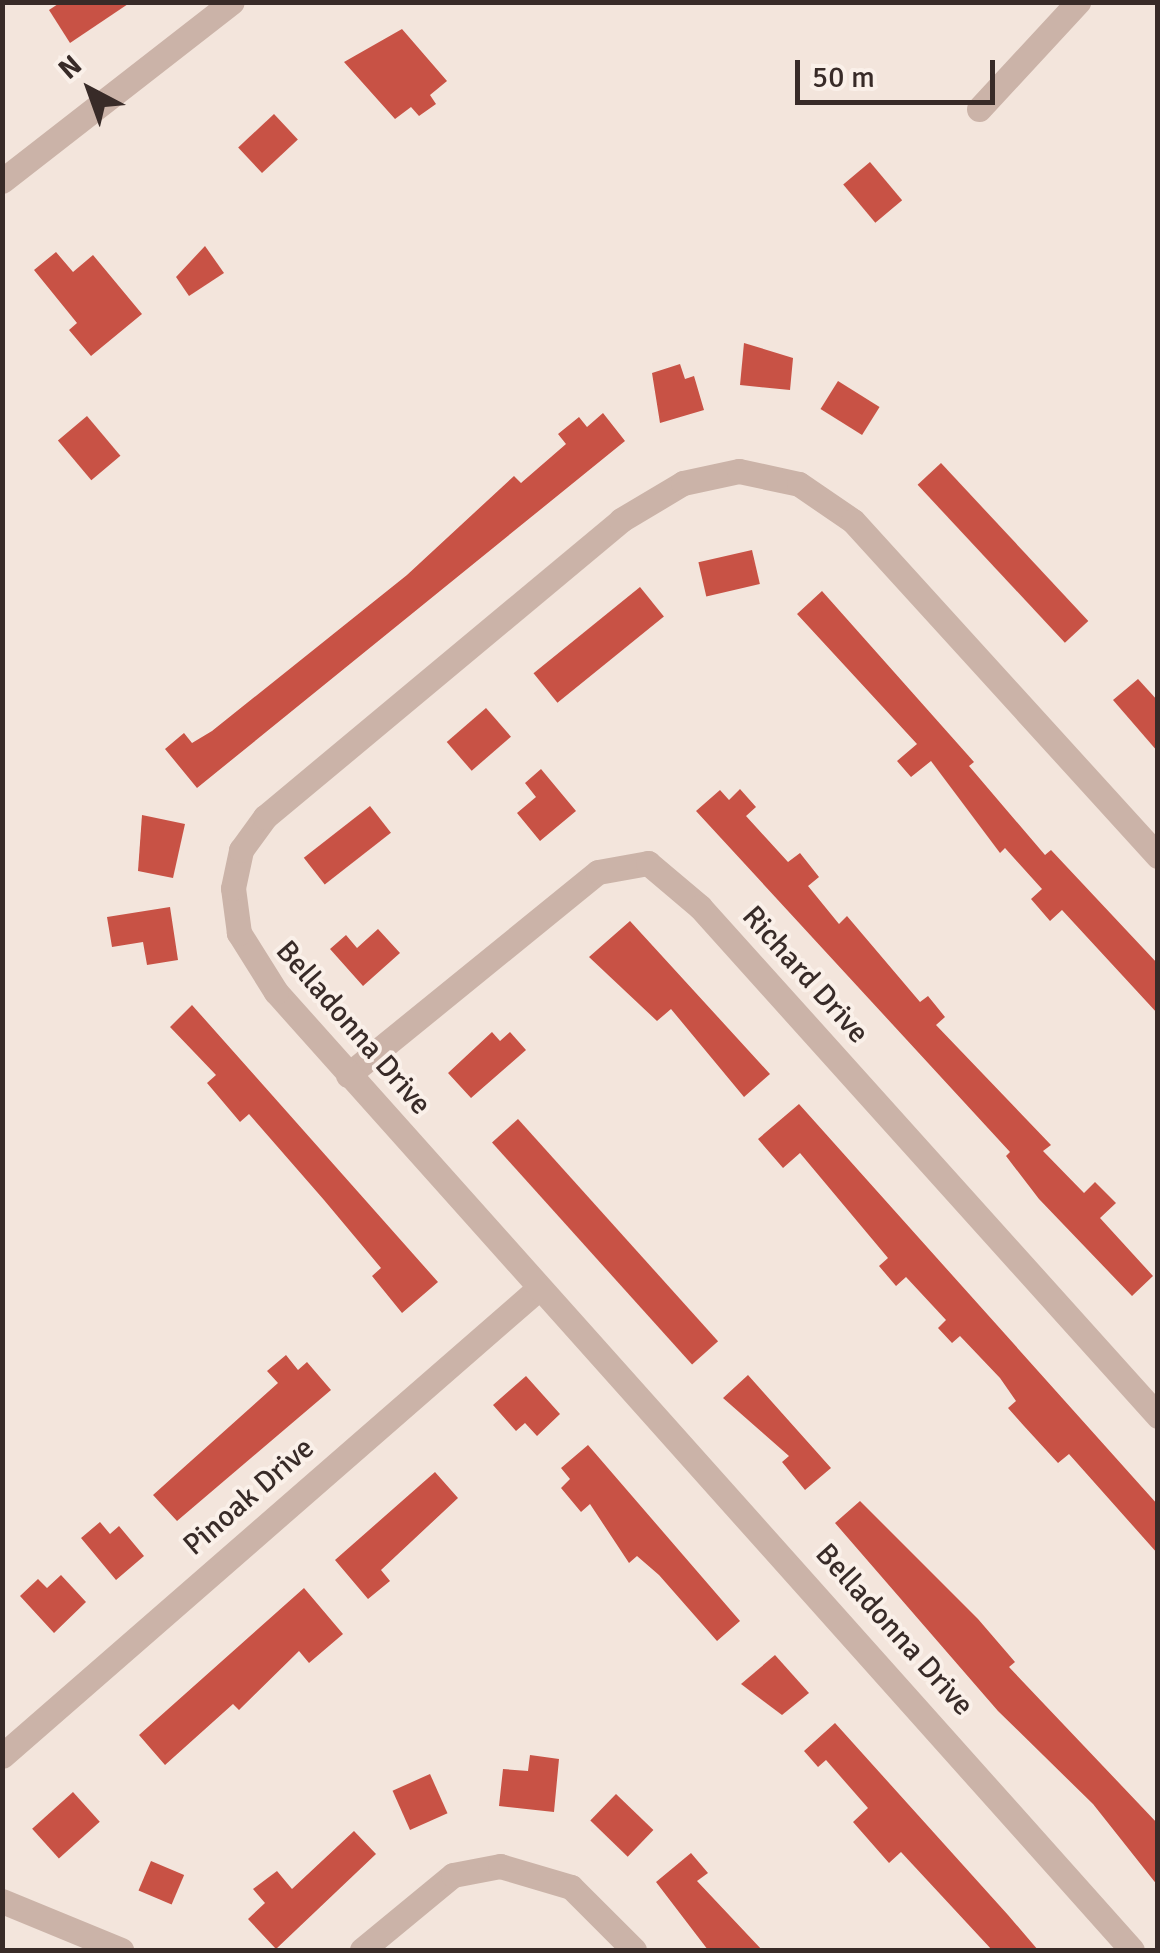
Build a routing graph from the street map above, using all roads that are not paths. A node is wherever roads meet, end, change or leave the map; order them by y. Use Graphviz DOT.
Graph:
graph roads {
  1 [pos="232,2"];
  2 [pos="1078,2"];
  3 [pos="979,108"];
  4 [pos="2,180"];
  5 [pos="1154,846"];
  6 [pos="348,1075"];
  7 [pos="539,1288"];
  8 [pos="1158,1416"];
  9 [pos="2,1756"];
  10 [pos="2,1900"];
  11 [pos="121,1950"];
  12 [pos="362,1950"];
  13 [pos="634,1950"];
  14 [pos="1132,1950"];
  1 -- 4 [label="street"];
  2 -- 3 [label="street"];
  5 -- 6 [label="street, Belladonna Drive"];
  6 -- 7 [label="street, Belladonna Drive"];
  6 -- 8 [label="street, Richard Drive"];
  7 -- 9 [label="street, Pinoak Drive"];
  7 -- 14 [label="street, Belladonna Drive"];
  10 -- 11 [label="street"];
  12 -- 13 [label="street"];
}
